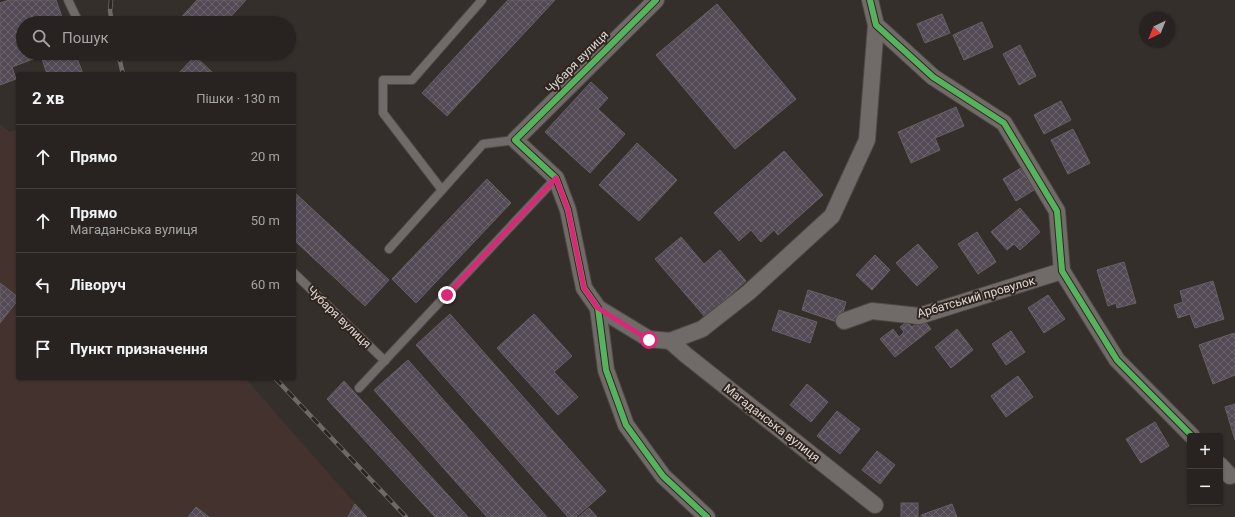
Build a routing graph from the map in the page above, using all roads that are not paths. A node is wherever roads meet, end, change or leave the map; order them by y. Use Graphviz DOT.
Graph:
graph roads {
  1 [pos="68,0"];
  2 [pos="482,0"];
  3 [pos="870,0"];
  4 [pos="652,1"];
  5 [pos="76,16"];
  6 [pos="876,26"];
  7 [pos="515,140"];
  8 [pos="556,178"];
  9 [pos="442,190"];
  10 [pos="389,249"];
  11 [pos="1062,271"];
  12 [pos="296,275"];
  13 [pos="598,308"];
  14 [pos="844,321"];
  15 [pos="670,342"];
  16 [pos="385,361"];
  17 [pos="360,388"];
  18 [pos="1189,433"];
  19 [pos="875,504"];
  20 [pos="707,517"];
  1 -- 5 [label="lane"];
  2 -- 9 [label="lane"];
  3 -- 6 [label="street"];
  4 -- 7 [label="street, Чубаря вулиця"];
  6 -- 11 [label="street"];
  6 -- 15 [label="street"];
  7 -- 8 [label="street"];
  7 -- 9 [label="lane"];
  8 -- 13 [label="street"];
  8 -- 16 [label="lane"];
  9 -- 10 [label="lane"];
  11 -- 14 [label="street, Арбатський провулок"];
  11 -- 18 [label="street"];
  12 -- 16 [label="lane, Чубаря вулиця"];
  13 -- 15 [label="street"];
  13 -- 20 [label="street"];
  15 -- 19 [label="street, Магаданська вулиця"];
  16 -- 17 [label="lane"];
}
